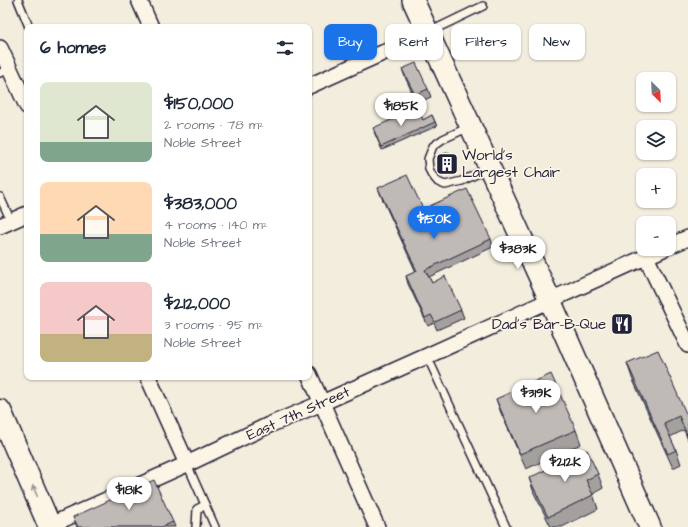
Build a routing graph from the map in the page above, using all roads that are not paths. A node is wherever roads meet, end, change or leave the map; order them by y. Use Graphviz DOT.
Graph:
graph roads {
  1 [pos="18,0"];
  2 [pos="139,0"];
  3 [pos="413,0"];
  4 [pos="483,6"];
  5 [pos="28,24"];
  6 [pos="150,24"];
  7 [pos="423,24"];
  8 [pos="443,25"];
  9 [pos="0,48"];
  10 [pos="385,52"];
  11 [pos="439,60"];
  12 [pos="5,71"];
  13 [pos="312,85"];
  14 [pos="24,101"];
  15 [pos="470,127"];
  16 [pos="490,168"];
  17 [pos="0,197"];
  18 [pos="24,215"];
  19 [pos="5,223"];
  20 [pos="688,238"];
  21 [pos="676,243"];
  22 [pos="646,257"];
  23 [pos="550,300"];
  24 [pos="688,344"];
  25 [pos="427,356"];
  26 [pos="149,380"];
  27 [pos="312,380"];
  28 [pos="322,403"];
  29 [pos="0,411"];
  30 [pos="186,464"];
  31 [pos="205,505"];
  32 [pos="49,526"];
  33 [pos="196,527"];
  34 [pos="215,527"];
  35 [pos="377,527"];
  36 [pos="506,527"];
  37 [pos="650,527"];
  1 -- 5 [label="lane"];
  2 -- 6 [label="street"];
  3 -- 7 [label="main road"];
  4 -- 8 [label="lane"];
  9 -- 12 [label="street"];
  10 -- 13 [label="street"];
  11 -- 15 [label="main road"];
  12 -- 14 [label="street"];
  15 -- 16 [label="main road"];
  15 -- 16 [label="lane"];
  16 -- 23 [label="main road"];
  17 -- 19 [label="lane"];
  18 -- 19 [label="street"];
  20 -- 21 [label="street"];
  22 -- 23 [label="street, East 7th Street"];
  22 -- 24 [label="street"];
  23 -- 25 [label="street, East 7th Street"];
  23 -- 37 [label="main road"];
  25 -- 28 [label="street, East 7th Street"];
  25 -- 36 [label="lane"];
  26 -- 30 [label="street"];
  27 -- 28 [label="street"];
  28 -- 30 [label="street, East 7th Street"];
  28 -- 35 [label="street"];
  32 -- 29 [label="highway, one-way"];
  30 -- 31 [label="lane"];
  30 -- 32 [label="street, East 7th Street"];
  31 -- 33 [label="lane"];
  31 -- 34 [label="lane"];
}
